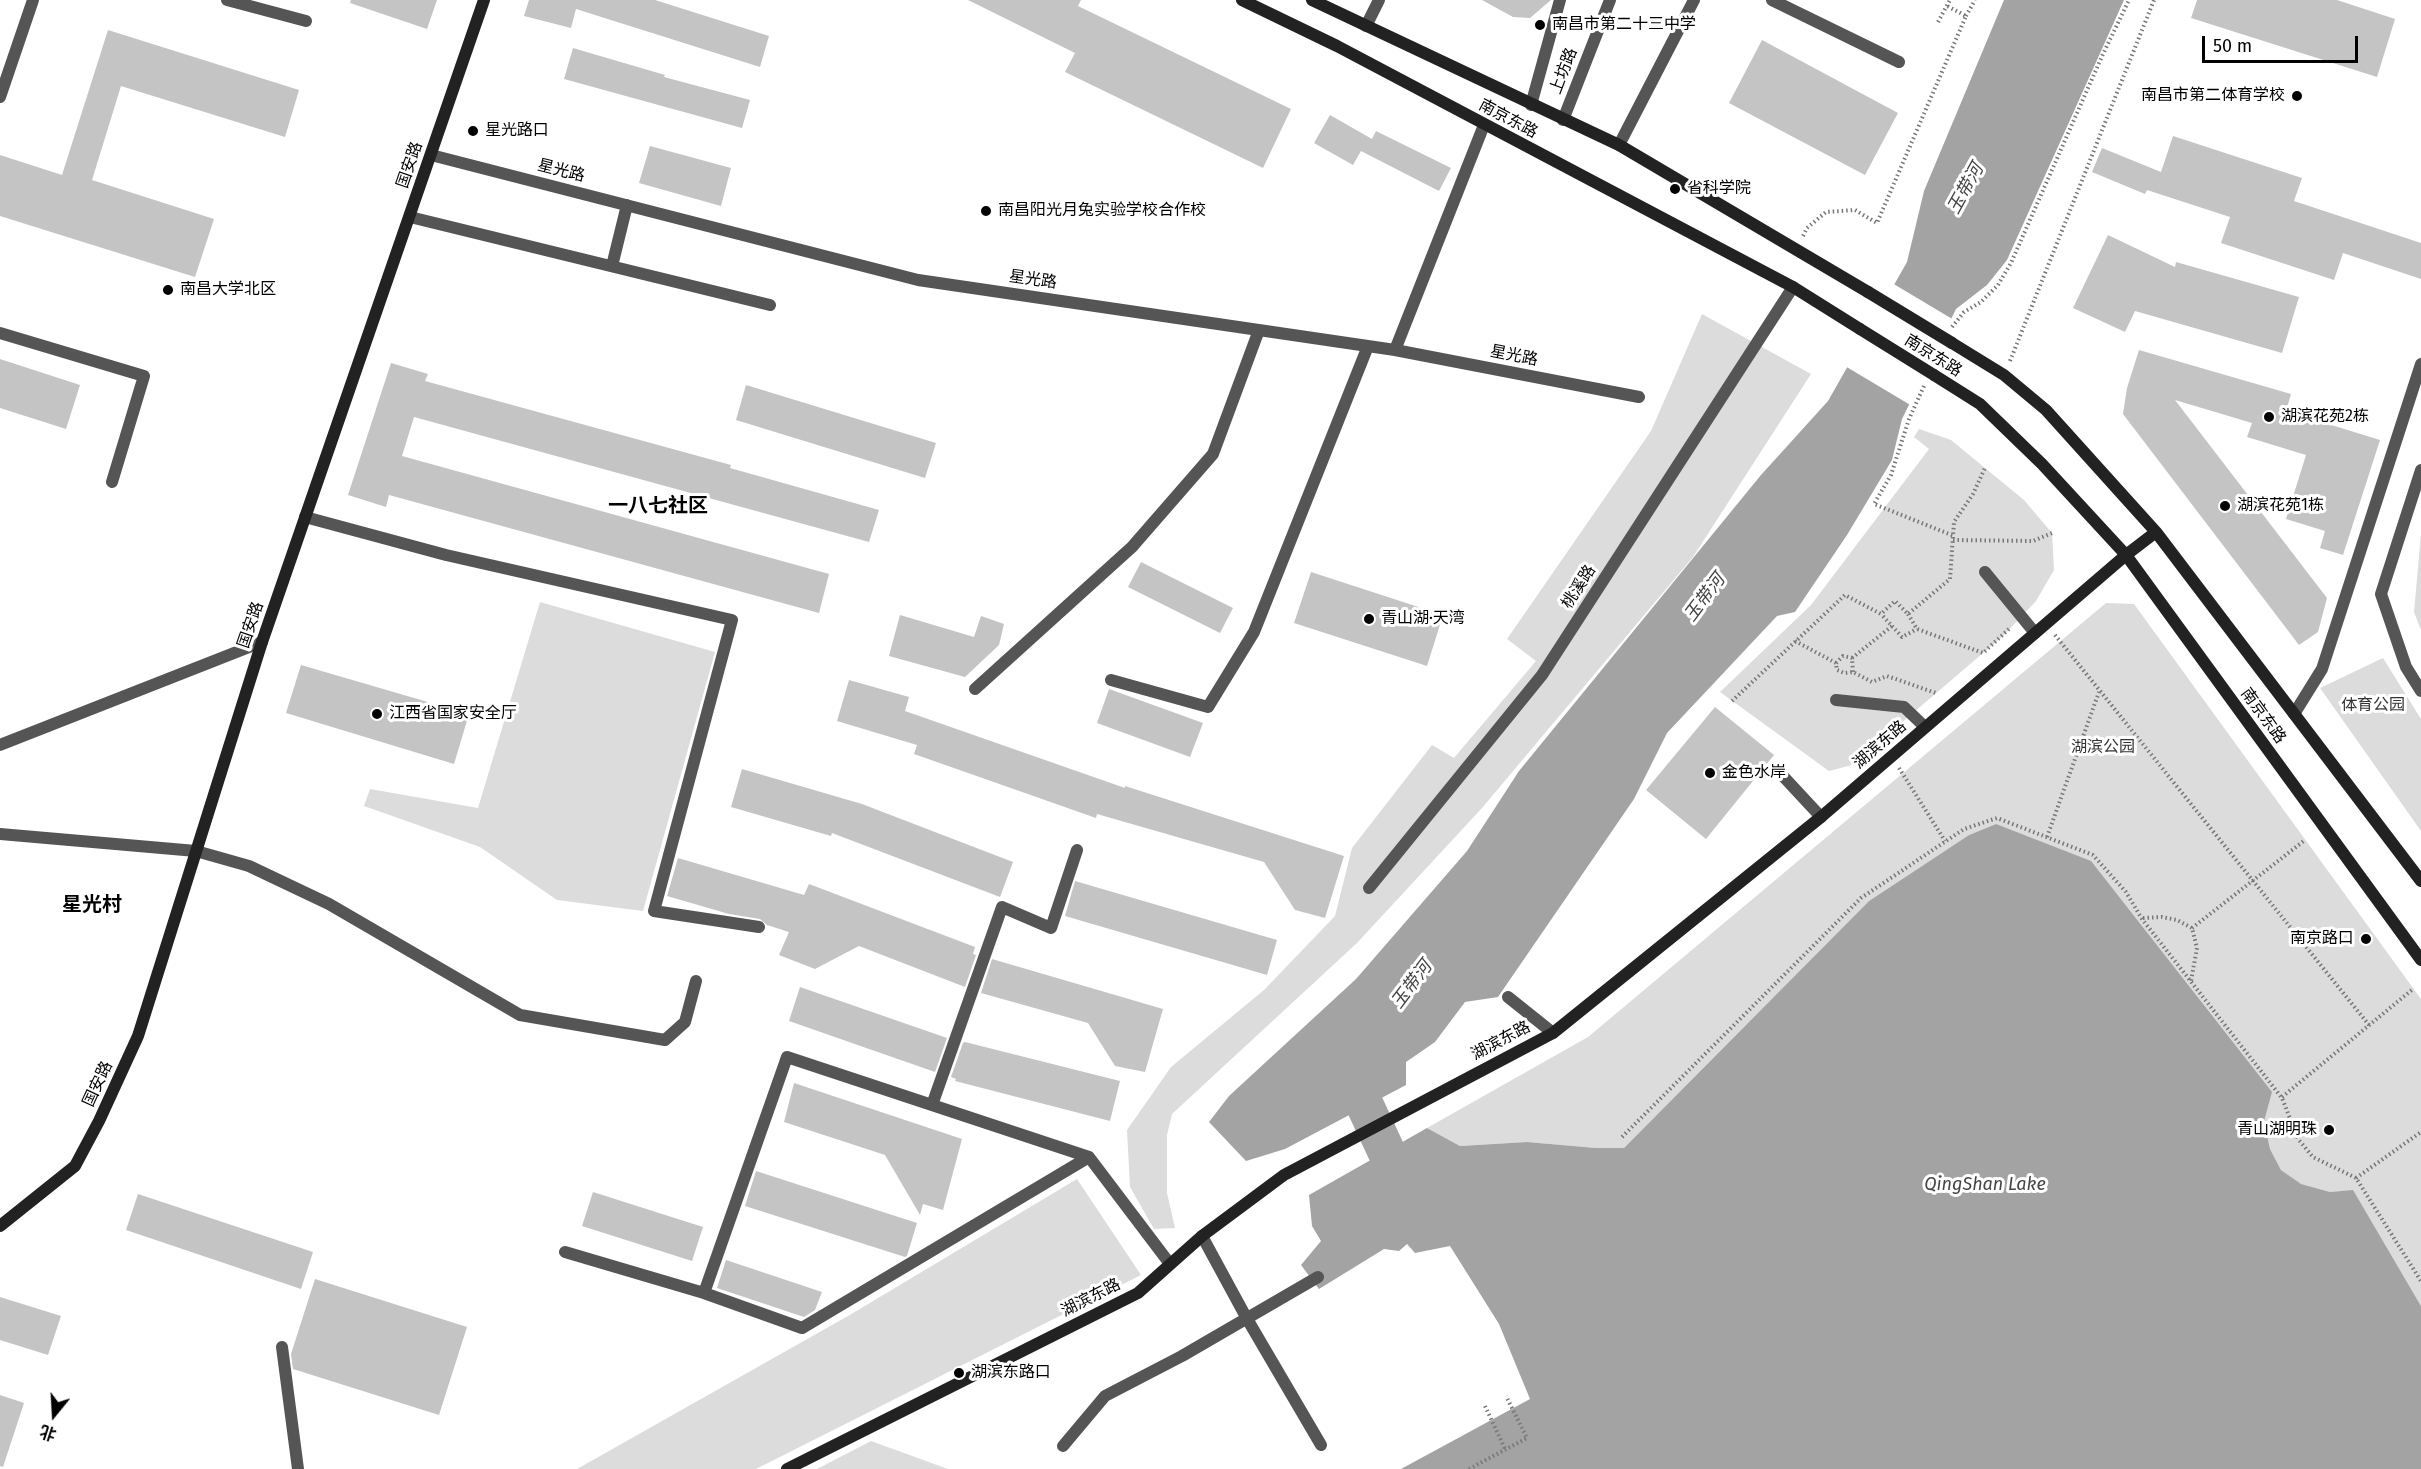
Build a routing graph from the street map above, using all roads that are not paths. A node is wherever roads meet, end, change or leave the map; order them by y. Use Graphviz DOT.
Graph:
graph roads {
  1 [pos="33,0"];
  2 [pos="227,0"];
  3 [pos="484,0"];
  4 [pos="1242,0"];
  5 [pos="1312,0"];
  6 [pos="1379,0"];
  7 [pos="1560,0"];
  8 [pos="1610,0"];
  9 [pos="1694,0"];
  10 [pos="1773,0"];
  11 [pos="306,21"];
  12 [pos="1366,26"];
  13 [pos="1899,62"];
  14 [pos="0,97"];
  15 [pos="1531,105"];
  16 [pos="1563,120"];
  17 [pos="1484,125"];
  18 [pos="1619,145"];
  19 [pos="431,155"];
  20 [pos="627,205"];
  21 [pos="410,217"];
  22 [pos="612,266"];
  23 [pos="1793,287"];
  24 [pos="770,305"];
  25 [pos="1259,330"];
  26 [pos="0,333"];
  27 [pos="1368,346"];
  28 [pos="1395,350"];
  29 [pos="2421,364"];
  30 [pos="1639,397"];
  31 [pos="2421,470"];
  32 [pos="112,482"];
  33 [pos="305,517"];
  34 [pos="2156,532"];
  35 [pos="2126,555"];
  36 [pos="1985,572"];
  37 [pos="2035,633"];
  38 [pos="262,642"];
  39 [pos="1111,680"];
  40 [pos="975,689"];
  41 [pos="2421,691"];
  42 [pos="1836,700"];
  43 [pos="2294,714"];
  44 [pos="1925,727"];
  45 [pos="0,745"];
  46 [pos="1782,775"];
  47 [pos="1821,817"];
  48 [pos="0,834"];
  49 [pos="1077,850"];
  50 [pos="196,851"];
  51 [pos="2421,881"];
  52 [pos="1369,888"];
  53 [pos="759,927"];
  54 [pos="2421,960"];
  55 [pos="696,981"];
  56 [pos="1508,997"];
  57 [pos="1553,1033"];
  58 [pos="932,1105"];
  59 [pos="1089,1157"];
  60 [pos="0,1226"];
  61 [pos="1202,1236"];
  62 [pos="565,1252"];
  63 [pos="1170,1264"];
  64 [pos="1318,1277"];
  65 [pos="704,1293"];
  66 [pos="1246,1317"];
  67 [pos="282,1347"];
  68 [pos="1321,1444"];
  69 [pos="1063,1446"];
  70 [pos="298,1469"];
  71 [pos="787,1469"];
  1 -- 14 [label="street"];
  2 -- 11 [label="street"];
  3 -- 19 [label="street, 国安路"];
  4 -- 17 [label="street, 南京东路"];
  5 -- 12 [label="street, 南京东路"];
  6 -- 12 [label="street"];
  7 -- 15 [label="street"];
  8 -- 16 [label="street, 上坊路"];
  9 -- 18 [label="street"];
  10 -- 13 [label="street"];
  12 -- 15 [label="street, 南京东路"];
  15 -- 16 [label="street, 南京东路"];
  16 -- 18 [label="street, 南京东路"];
  17 -- 23 [label="street, 南京东路"];
  17 -- 28 [label="street"];
  18 -- 34 [label="street, 南京东路, bridge"];
  19 -- 20 [label="street, 星光路"];
  19 -- 21 [label="street, 国安路"];
  20 -- 22 [label="street"];
  20 -- 25 [label="street, 星光路"];
  21 -- 22 [label="street"];
  21 -- 33 [label="street, 国安路"];
  22 -- 24 [label="street"];
  23 -- 35 [label="street, 南京东路, bridge"];
  23 -- 52 [label="street, 桃溪路"];
  25 -- 27 [label="street, 星光路"];
  25 -- 40 [label="street"];
  26 -- 32 [label="street"];
  27 -- 28 [label="street, 星光路"];
  27 -- 39 [label="street"];
  28 -- 30 [label="street, 星光路"];
  29 -- 43 [label="street"];
  31 -- 41 [label="street"];
  33 -- 38 [label="street, 国安路"];
  33 -- 53 [label="street"];
  34 -- 35 [label="street, 湖滨东路"];
  34 -- 43 [label="street, 南京东路"];
  35 -- 37 [label="street, 湖滨东路"];
  35 -- 54 [label="street, 南京东路"];
  36 -- 37 [label="street"];
  37 -- 44 [label="street, 湖滨东路"];
  38 -- 45 [label="street"];
  38 -- 50 [label="street, 国安路"];
  42 -- 44 [label="street"];
  43 -- 51 [label="street, 南京东路"];
  44 -- 47 [label="street, 湖滨东路"];
  46 -- 47 [label="street"];
  47 -- 57 [label="street, 湖滨东路"];
  48 -- 50 [label="street"];
  49 -- 58 [label="street"];
  50 -- 55 [label="street"];
  50 -- 60 [label="street, 国安路"];
  56 -- 57 [label="street"];
  57 -- 61 [label="street, 湖滨东路"];
  58 -- 59 [label="street"];
  58 -- 65 [label="street"];
  59 -- 63 [label="street"];
  59 -- 65 [label="street"];
  61 -- 63 [label="street, 湖滨东路"];
  61 -- 66 [label="street"];
  62 -- 65 [label="street"];
  63 -- 71 [label="street, 湖滨东路"];
  64 -- 66 [label="street"];
  66 -- 68 [label="street"];
  66 -- 69 [label="street"];
  67 -- 70 [label="street"];
}
